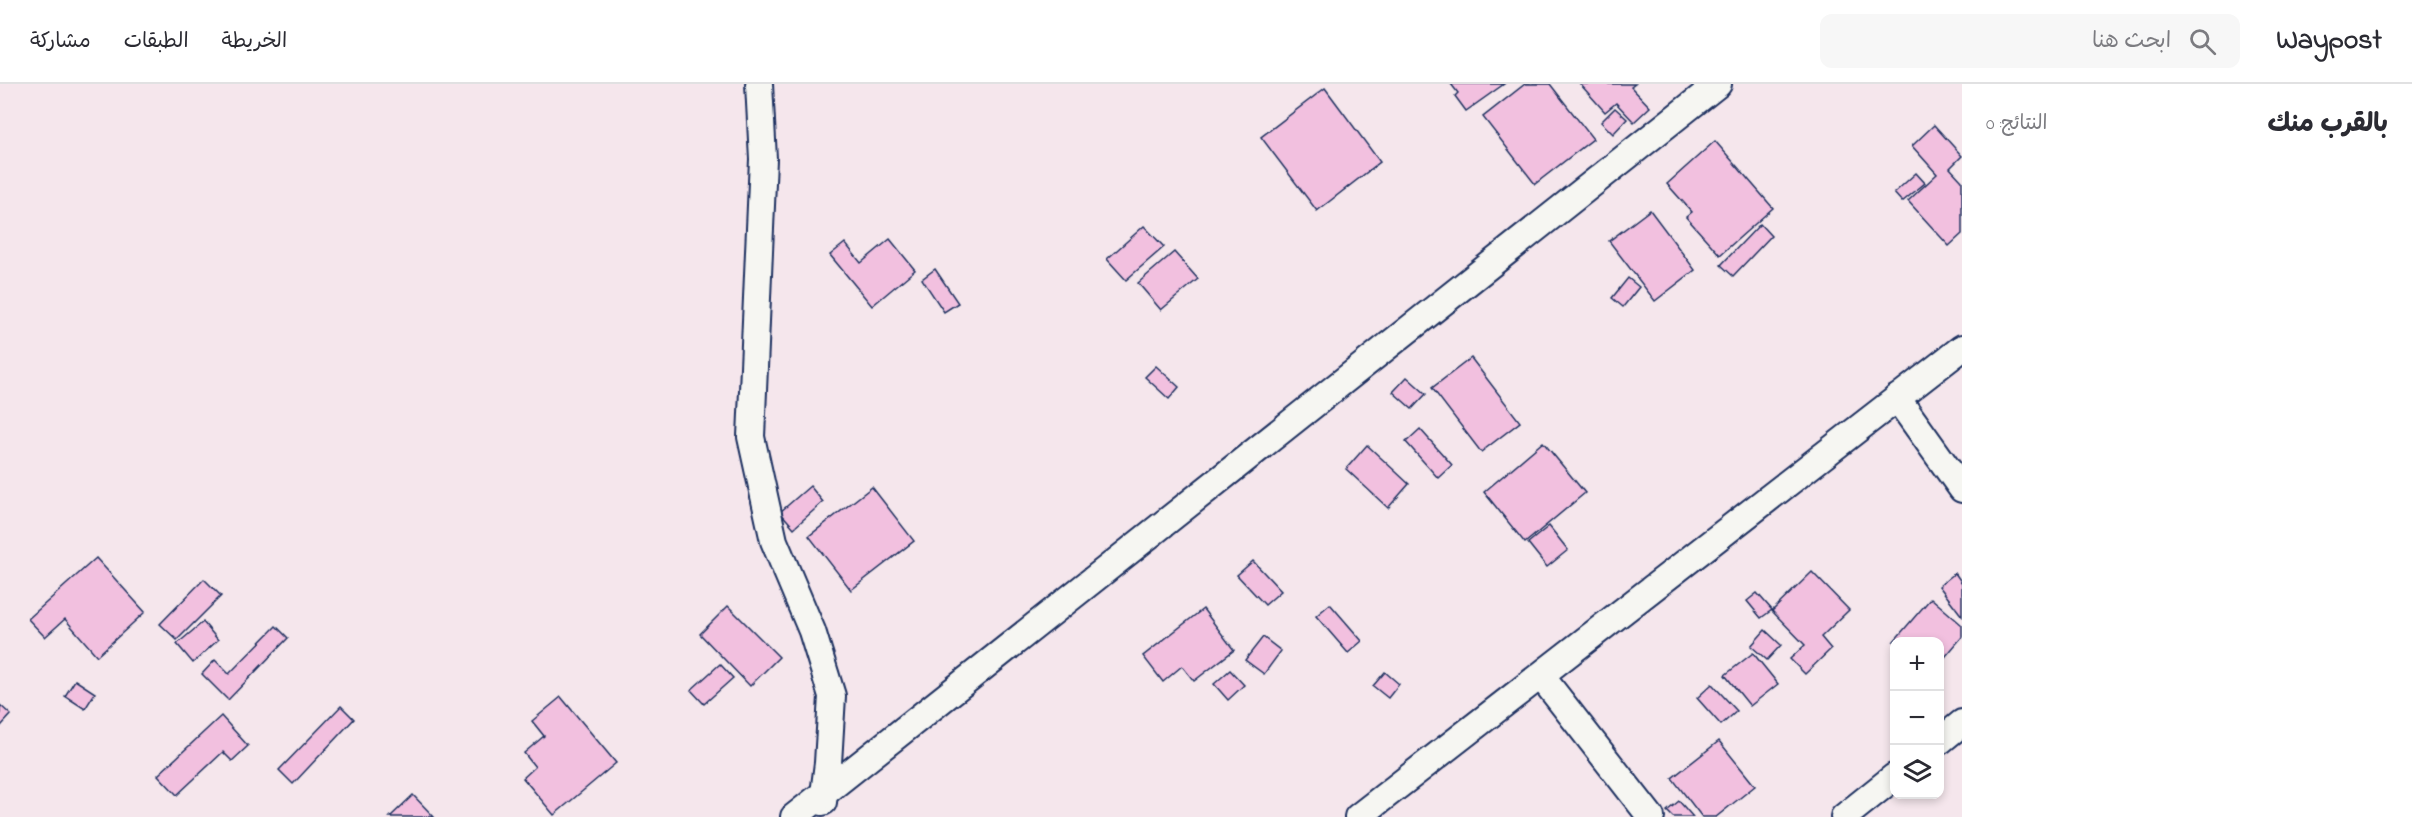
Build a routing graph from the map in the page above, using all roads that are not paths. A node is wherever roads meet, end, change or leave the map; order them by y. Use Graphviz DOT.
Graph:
graph roads {
  1 [pos="759,84"];
  2 [pos="1718,84"];
  3 [pos="1962,348"];
  4 [pos="1897,398"];
  5 [pos="1962,489"];
  6 [pos="1541,676"];
  7 [pos="1962,723"];
  8 [pos="1944,738"];
  9 [pos="1890,780"];
  10 [pos="822,805"];
  11 [pos="794,817"];
  12 [pos="1358,817"];
  13 [pos="1651,817"];
  14 [pos="1844,817"];
  1 -- 10 [label="street"];
  2 -- 10 [label="street"];
  3 -- 4 [label="street"];
  4 -- 5 [label="street"];
  4 -- 6 [label="street"];
  6 -- 12 [label="street"];
  6 -- 13 [label="street"];
  7 -- 8 [label="street"];
  9 -- 14 [label="street"];
  10 -- 11 [label="street"];
}
